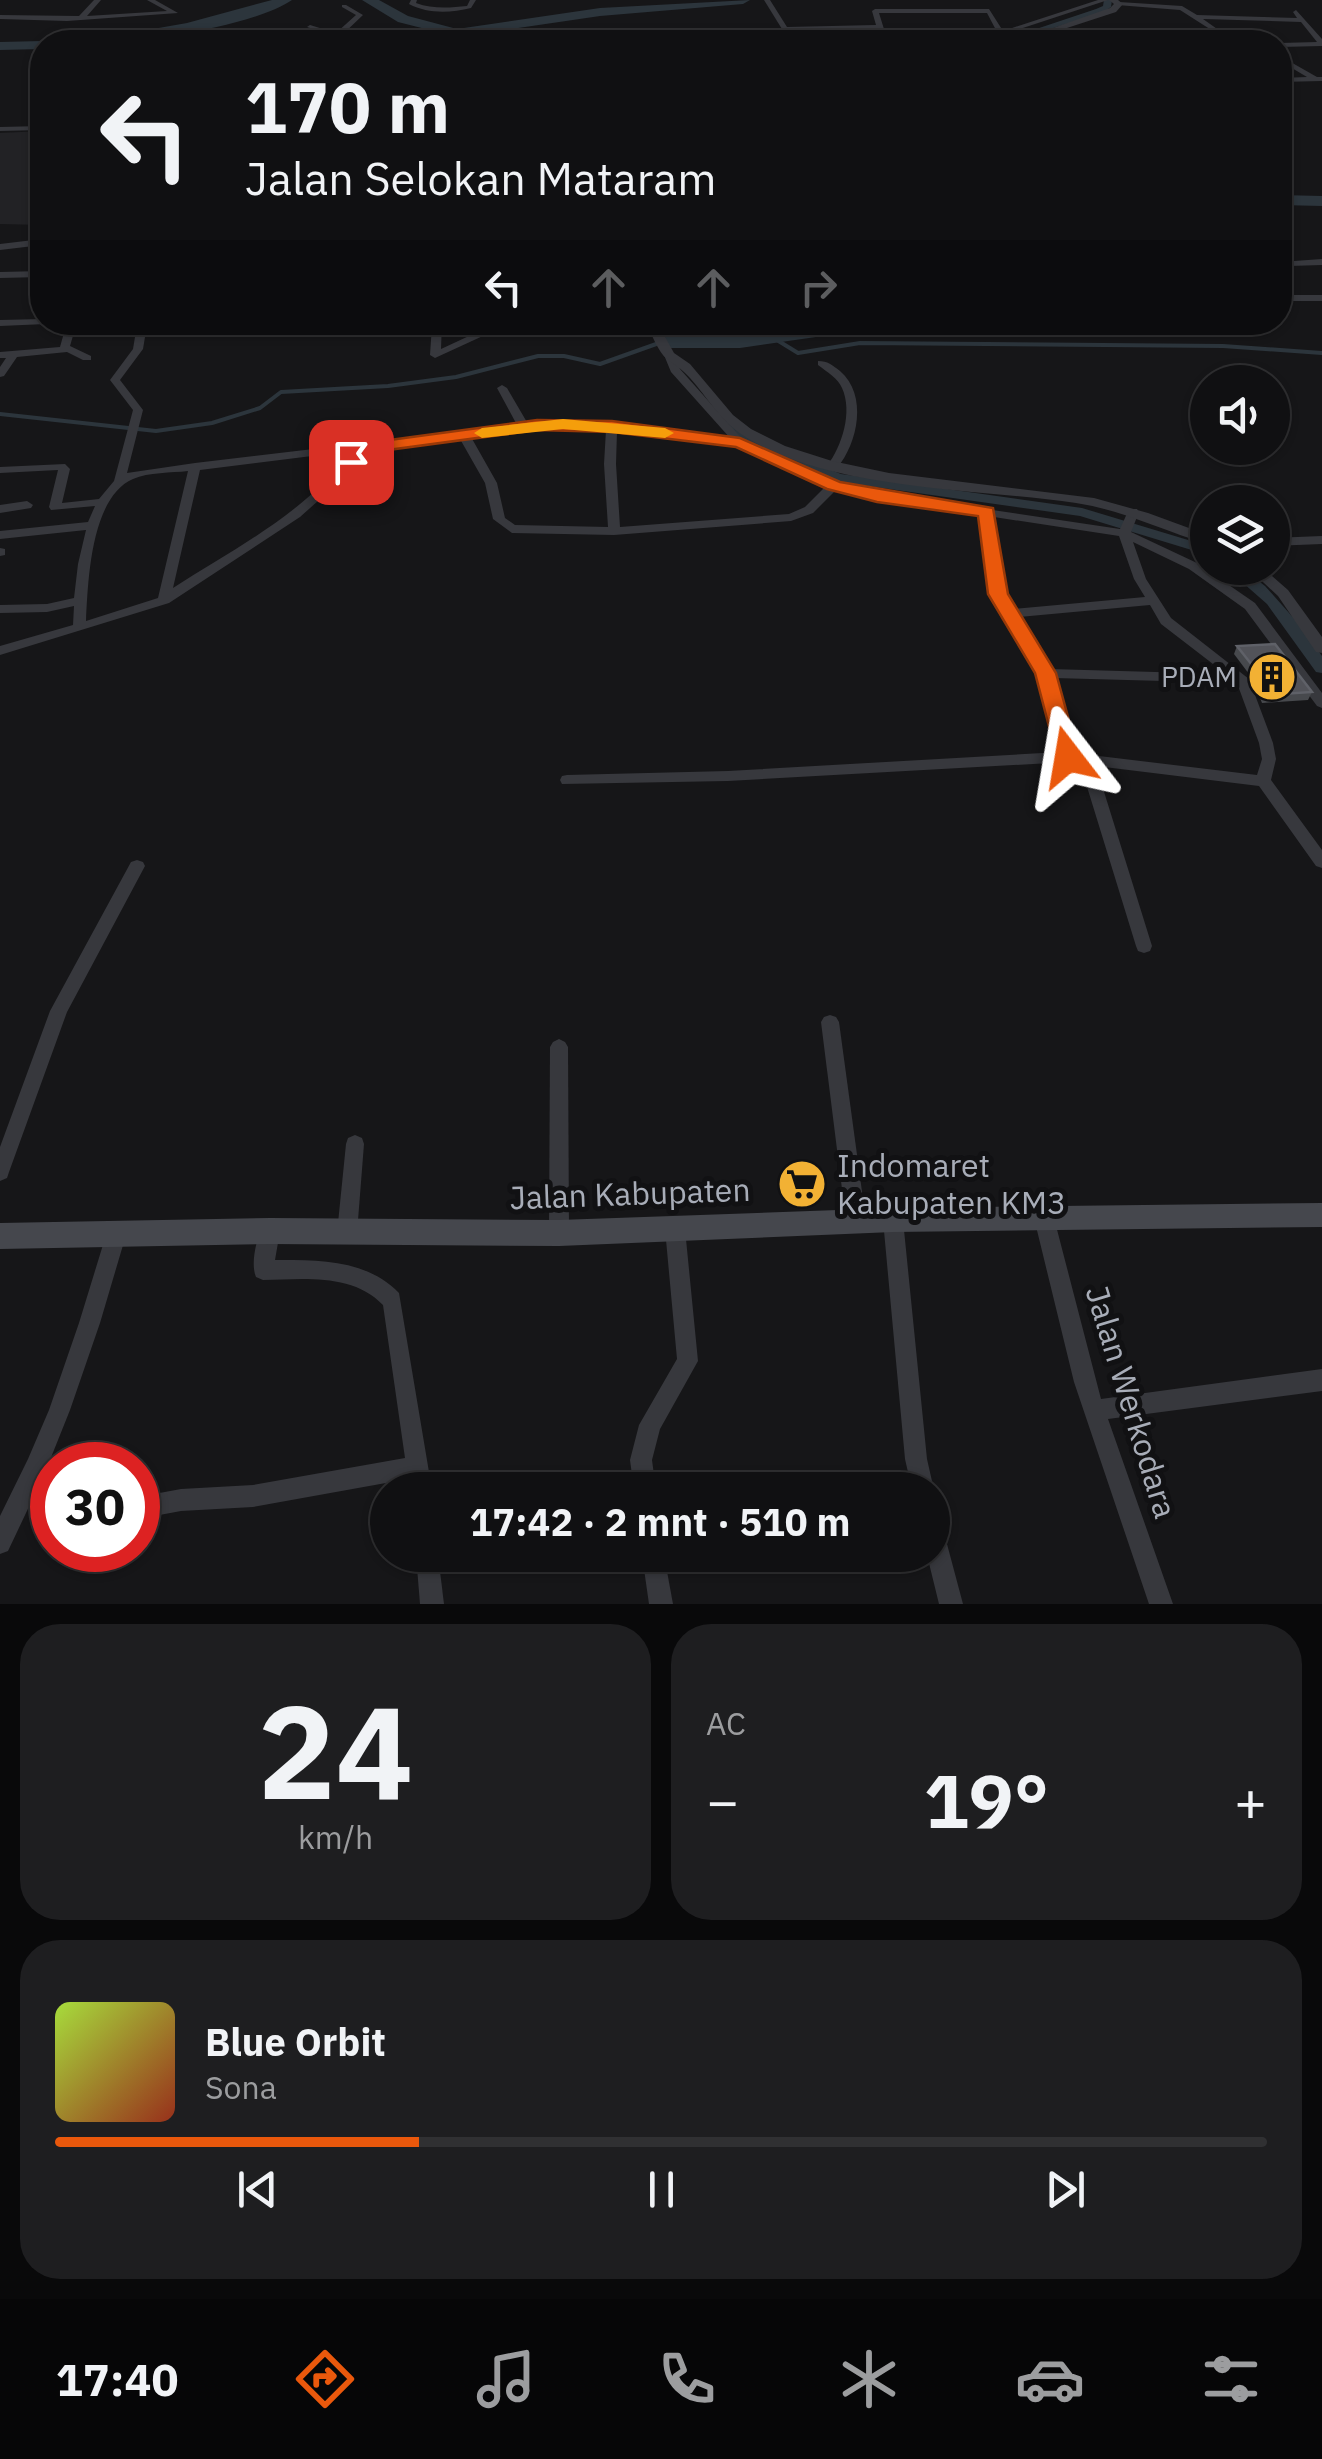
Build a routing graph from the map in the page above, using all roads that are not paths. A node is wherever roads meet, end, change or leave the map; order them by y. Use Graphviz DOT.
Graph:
graph roads {
  1 [pos="98,0"];
  2 [pos="126,0"];
  3 [pos="150,0"];
  4 [pos="414,0"];
  5 [pos="473,0"];
  6 [pos="767,0"];
  7 [pos="865,0"];
  8 [pos="921,0"];
  9 [pos="962,0"];
  10 [pos="1105,0"];
  11 [pos="1115,1"];
  12 [pos="344,6"];
  13 [pos="927,8"];
  14 [pos="967,10"];
  15 [pos="1295,10"];
  16 [pos="875,12"];
  17 [pos="119,16"];
  18 [pos="0,17"];
  19 [pos="1196,17"];
  20 [pos="14,18"];
  21 [pos="82,18"];
  22 [pos="679,22"];
  23 [pos="1305,24"];
  24 [pos="1240,26"];
  25 [pos="880,27"];
  26 [pos="0,28"];
  27 [pos="310,28"];
  28 [pos="785,29"];
  29 [pos="1059,29"];
  30 [pos="320,30"];
  31 [pos="344,30"];
  32 [pos="682,30"];
  33 [pos="881,30"];
  34 [pos="993,30"];
  35 [pos="1020,30"];
  36 [pos="1056,30"];
  37 [pos="1215,30"];
  38 [pos="1292,45"];
  39 [pos="1292,64"];
  40 [pos="1319,79"];
  41 [pos="1292,80"];
  42 [pos="30,128"];
  43 [pos="0,129"];
  44 [pos="30,244"];
  45 [pos="0,248"];
  46 [pos="1322,262"];
  47 [pos="1292,264"];
  48 [pos="30,275"];
  49 [pos="0,276"];
  50 [pos="1292,298"];
  51 [pos="1322,298"];
  52 [pos="30,322"];
  53 [pos="0,323"];
  54 [pos="69,335"];
  55 [pos="137,335"];
  56 [pos="437,335"];
  57 [pos="480,335"];
  58 [pos="659,335"];
  59 [pos="66,348"];
  60 [pos="0,354"];
  61 [pos="14,354"];
  62 [pos="672,355"];
  63 [pos="87,358"];
  64 [pos="822,363"];
  65 [pos="0,374"];
  66 [pos="502,388"];
  67 [pos="612,426"];
  68 [pos="524,427"];
  69 [pos="464,435"];
  70 [pos="740,443"];
  71 [pos="360,449"];
  72 [pos="195,466"];
  73 [pos="822,469"];
  74 [pos="0,470"];
  75 [pos="119,480"];
  76 [pos="834,486"];
  77 [pos="103,502"];
  78 [pos="27,504"];
  79 [pos="0,509"];
  80 [pos="987,512"];
  81 [pos="1129,522"];
  82 [pos="95,525"];
  83 [pos="614,531"];
  84 [pos="0,535"];
  85 [pos="1190,536"];
  86 [pos="1322,540"];
  87 [pos="1290,541"];
  88 [pos="1273,585"];
  89 [pos="164,600"];
  90 [pos="80,601"];
  91 [pos="1151,601"];
  92 [pos="0,609"];
  93 [pos="1008,614"];
  94 [pos="79,628"];
  95 [pos="1322,648"];
  96 [pos="0,651"];
  97 [pos="1046,673"];
  98 [pos="1242,679"];
  99 [pos="1322,703"];
  100 [pos="1068,757"];
  101 [pos="1086,758"];
  102 [pos="567,780"];
  103 [pos="1263,781"];
  104 [pos="1322,862"];
  105 [pos="137,866"];
  106 [pos="1144,946"];
  107 [pos="830,1022"];
  108 [pos="558,1046"];
  109 [pos="356,1144"];
  110 [pos="0,1172"];
  111 [pos="1322,1215"];
  112 [pos="1044,1218"];
  113 [pos="892,1220"];
  114 [pos="856,1222"];
  115 [pos="675,1229"];
  116 [pos="270,1231"];
  117 [pos="347,1233"];
  118 [pos="559,1233"];
  119 [pos="116,1235"];
  120 [pos="0,1236"];
  121 [pos="1322,1380"];
  122 [pos="1097,1410"];
  123 [pos="419,1472"];
  124 [pos="643,1472"];
  125 [pos="919,1472"];
  126 [pos="370,1483"];
  127 [pos="160,1504"];
  128 [pos="0,1543"];
  129 [pos="429,1572"];
  130 [pos="656,1572"];
  131 [pos="943,1572"];
  132 [pos="432,1604"];
  133 [pos="662,1604"];
  134 [pos="951,1604"];
  135 [pos="1161,1604"];
  1 -- 21 [label="street"];
  2 -- 17 [label="street"];
  3 -- 17 [label="street"];
  4 -- 5 [label="street"];
  6 -- 28 [label="street"];
  7 -- 16 [label="street"];
  8 -- 13 [label="street"];
  9 -- 14 [label="street"];
  10 -- 35 [label="street"];
  11 -- 19 [label="street"];
  11 -- 29 [label="street"];
  12 -- 31 [label="street"];
  13 -- 14 [label="street"];
  13 -- 16 [label="street"];
  14 -- 34 [label="street"];
  15 -- 23 [label="street"];
  16 -- 25 [label="street"];
  17 -- 21 [label="street"];
  18 -- 20 [label="street"];
  19 -- 23 [label="street"];
  19 -- 37 [label="street"];
  20 -- 21 [label="street"];
  20 -- 26 [label="street"];
  22 -- 32 [label="street"];
  23 -- 24 [label="street"];
  23 -- 38 [label="street"];
  25 -- 28 [label="street"];
  25 -- 33 [label="street"];
  27 -- 30 [label="street"];
  29 -- 36 [label="street"];
  39 -- 40 [label="street"];
  40 -- 41 [label="street"];
  42 -- 43 [label="street"];
  44 -- 45 [label="street"];
  46 -- 47 [label="street"];
  48 -- 49 [label="street"];
  50 -- 51 [label="street"];
  52 -- 53 [label="street"];
  54 -- 59 [label="street"];
  55 -- 75 [label="street"];
  56 -- 57 [label="street"];
  58 -- 62 [label="street"];
  59 -- 61 [label="street"];
  59 -- 63 [label="street"];
  60 -- 61 [label="street"];
  61 -- 65 [label="street"];
  62 -- 70 [label="street"];
  62 -- 73 [label="street"];
  64 -- 73 [label="street"];
  66 -- 68 [label="street"];
  67 -- 68 [label="street"];
  67 -- 70 [label="street"];
  67 -- 83 [label="street"];
  68 -- 69 [label="street"];
  69 -- 71 [label="street"];
  69 -- 83 [label="street"];
  70 -- 73 [label="street"];
  71 -- 72 [label="street"];
  71 -- 89 [label="street"];
  72 -- 75 [label="street"];
  72 -- 89 [label="street"];
  73 -- 76 [label="street"];
  73 -- 81 [label="street"];
  74 -- 77 [label="street"];
  75 -- 77 [label="street"];
  76 -- 80 [label="street"];
  76 -- 83 [label="street"];
  77 -- 82 [label="street"];
  78 -- 79 [label="street"];
  80 -- 81 [label="street"];
  80 -- 93 [label="street"];
  81 -- 85 [label="street"];
  81 -- 91 [label="street"];
  81 -- 99 [label="street"];
  82 -- 84 [label="street"];
  82 -- 90 [label="street"];
  86 -- 87 [label="street"];
  88 -- 95 [label="street"];
  89 -- 94 [label="street"];
  90 -- 92 [label="street"];
  90 -- 94 [label="street"];
  91 -- 93 [label="street"];
  91 -- 98 [label="street"];
  93 -- 97 [label="street"];
  94 -- 96 [label="street"];
  97 -- 98 [label="street"];
  97 -- 100 [label="street"];
  98 -- 103 [label="street"];
  100 -- 101 [label="street"];
  100 -- 102 [label="street"];
  101 -- 103 [label="street"];
  101 -- 106 [label="street"];
  103 -- 104 [label="street"];
  105 -- 110 [label="street"];
  107 -- 114 [label="street"];
  108 -- 118 [label="street"];
  109 -- 117 [label="street"];
  111 -- 112 [label="main road, Jalan Kabupaten"];
  112 -- 113 [label="main road, Jalan Kabupaten"];
  112 -- 122 [label="street, Jalan Werkodara"];
  113 -- 114 [label="main road, Jalan Kabupaten"];
  113 -- 125 [label="street"];
  114 -- 115 [label="main road, Jalan Kabupaten"];
  115 -- 118 [label="main road, Jalan Kabupaten"];
  115 -- 124 [label="street"];
  116 -- 117 [label="main road, Jalan Kabupaten"];
  116 -- 119 [label="main road, Jalan Kabupaten"];
  116 -- 123 [label="street"];
  117 -- 118 [label="main road, Jalan Kabupaten"];
  119 -- 120 [label="main road, Jalan Kabupaten"];
  119 -- 128 [label="street"];
  121 -- 122 [label="street"];
  122 -- 135 [label="street, Jalan Werkodara"];
  126 -- 127 [label="street"];
  129 -- 132 [label="street"];
  130 -- 133 [label="street"];
  131 -- 134 [label="street"];
}
